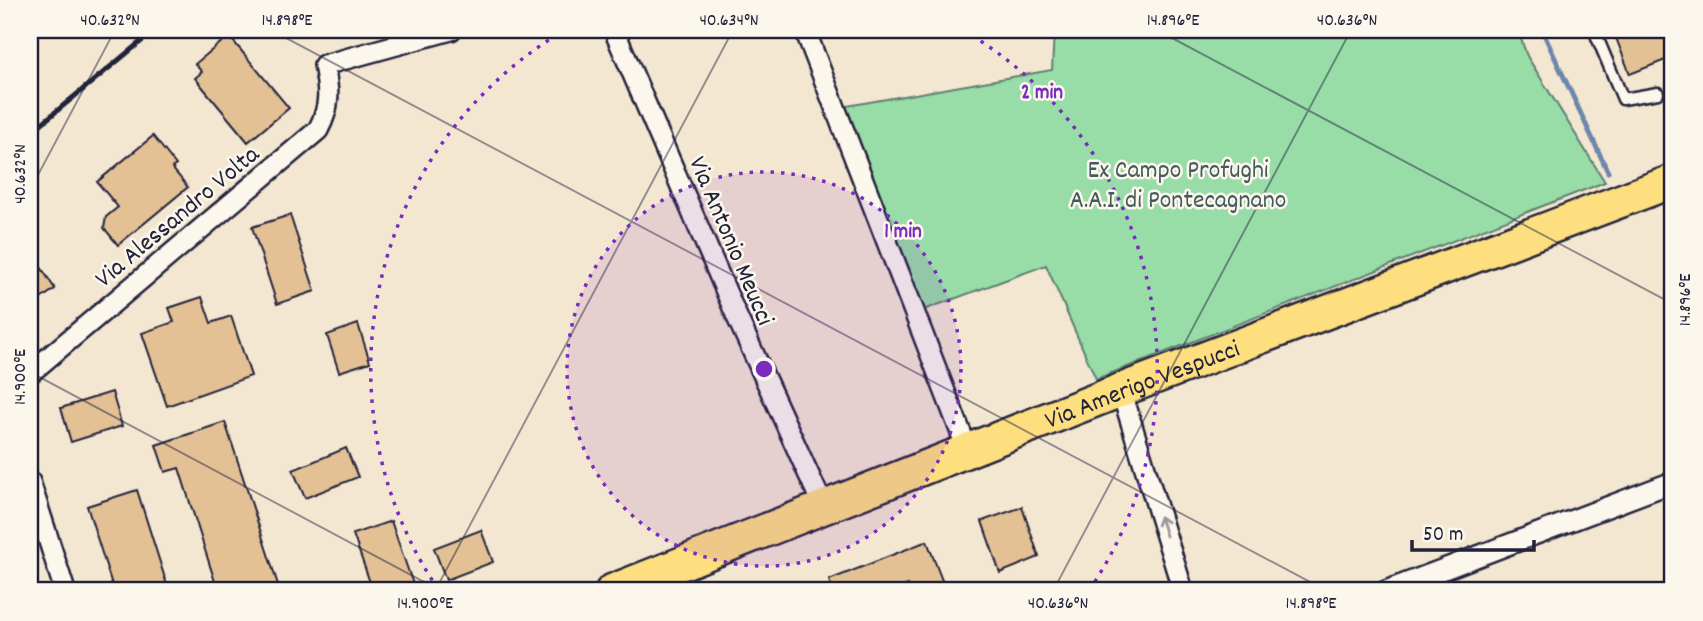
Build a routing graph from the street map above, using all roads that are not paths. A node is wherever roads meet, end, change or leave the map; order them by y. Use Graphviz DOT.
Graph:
graph roads {
  1 [pos="451,30"];
  2 [pos="614,30"];
  3 [pos="806,30"];
  4 [pos="1594,30"];
  5 [pos="1658,93"];
  6 [pos="1673,180"];
  7 [pos="30,373"];
  8 [pos="1121,390"];
  9 [pos="968,451"];
  10 [pos="30,482"];
  11 [pos="1673,482"];
  12 [pos="824,508"];
  13 [pos="65,591"];
  14 [pos="612,591"];
  15 [pos="1183,591"];
  16 [pos="1386,591"];
  1 -- 7 [label="street, Via Alessandro Volta"];
  2 -- 12 [label="street, Via Antonio Meucci"];
  3 -- 9 [label="street"];
  4 -- 5 [label="lane"];
  6 -- 8 [label="main road, Via Amerigo Vespucci"];
  8 -- 9 [label="main road, Via Amerigo Vespucci"];
  15 -- 8 [label="street, one-way"];
  9 -- 12 [label="main road, Via Amerigo Vespucci"];
  10 -- 13 [label="street"];
  11 -- 16 [label="street"];
  12 -- 14 [label="main road, Via Amerigo Vespucci"];
}
